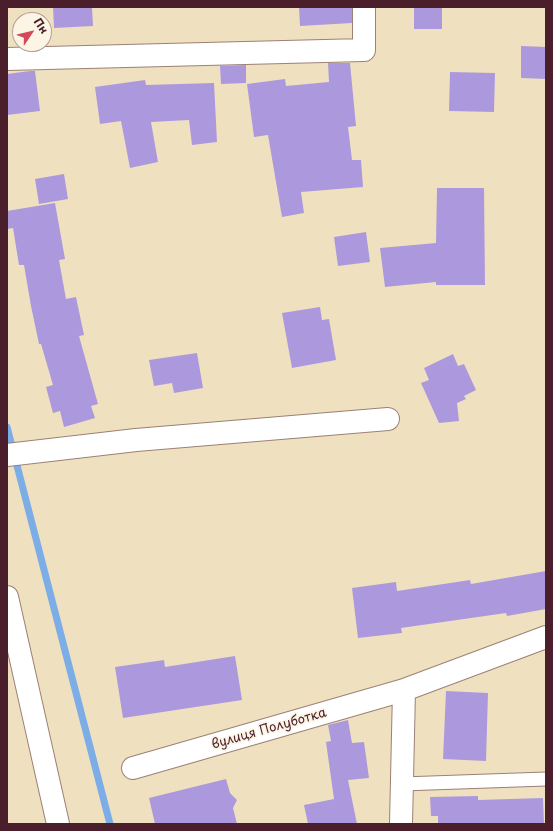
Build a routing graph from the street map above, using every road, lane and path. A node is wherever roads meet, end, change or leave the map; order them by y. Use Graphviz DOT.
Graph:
graph roads {
  1 [pos="364,7"];
  2 [pos="7,59"];
  3 [pos="388,419"];
  4 [pos="7,455"];
  5 [pos="7,597"];
  6 [pos="546,637"];
  7 [pos="404,690"];
  8 [pos="133,768"];
  9 [pos="546,779"];
  10 [pos="402,784"];
  11 [pos="58,824"];
  12 [pos="401,824"];
  1 -- 2 [label="street"];
  3 -- 4 [label="street"];
  5 -- 11 [label="street"];
  6 -- 7 [label="street, вулиця Полуботка"];
  7 -- 8 [label="street, вулиця Полуботка"];
  7 -- 10 [label="street"];
  9 -- 10 [label="lane"];
  10 -- 12 [label="street"];
}
